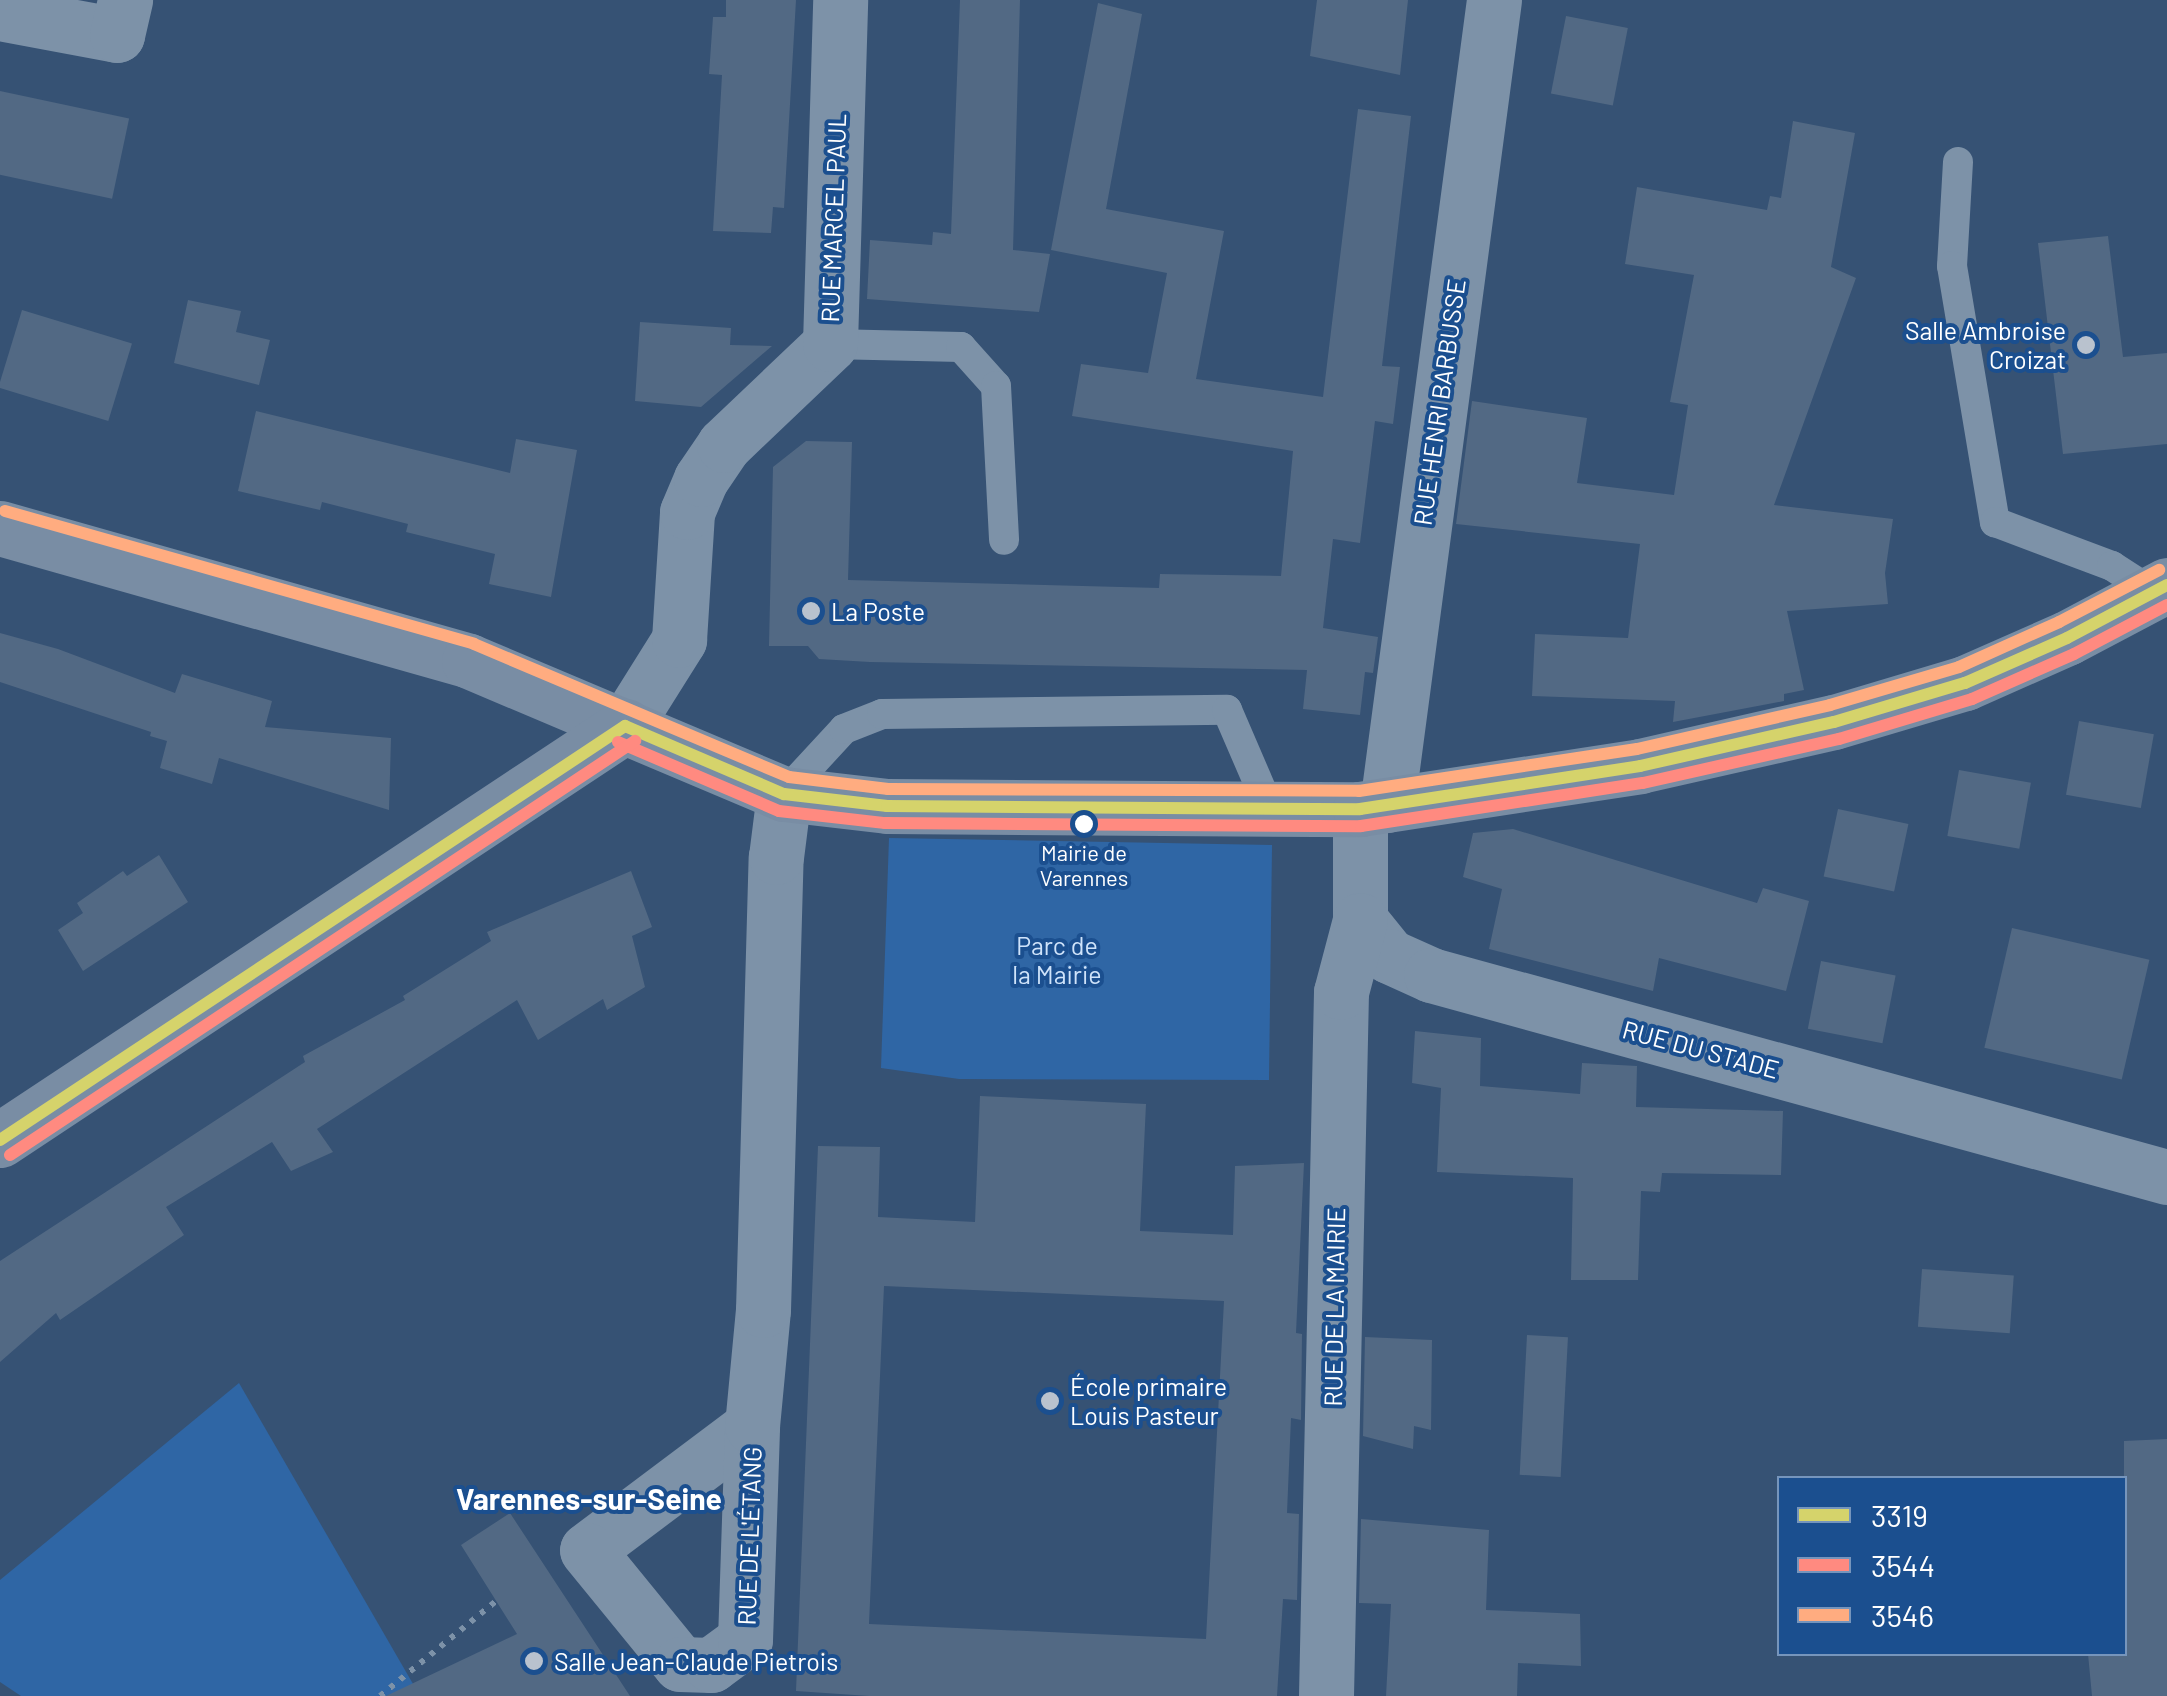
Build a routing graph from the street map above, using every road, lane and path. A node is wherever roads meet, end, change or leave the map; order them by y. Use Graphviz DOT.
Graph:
graph roads {
  1 [pos="125,0"];
  2 [pos="840,0"];
  3 [pos="1494,0"];
  4 [pos="0,13"];
  5 [pos="1958,162"];
  6 [pos="830,344"];
  7 [pos="0,528"];
  8 [pos="1004,540"];
  9 [pos="2160,588"];
  10 [pos="626,726"];
  11 [pos="784,794"];
  12 [pos="1373,807"];
  13 [pos="1270,810"];
  14 [pos="1360,920"];
  15 [pos="0,1140"];
  16 [pos="2167,1177"];
  17 [pos="752,1426"];
  18 [pos="496,1601"];
  19 [pos="380,1696"];
  20 [pos="1326,1696"];
  1 -- 4 [label="street"];
  2 -- 6 [label="street, RUE MARCEL PAUL"];
  3 -- 12 [label="street, RUE HENRI BARBUSSE"];
  5 -- 9 [label="lane"];
  6 -- 8 [label="lane"];
  6 -- 10 [label="street, RUE MARCEL PAUL"];
  7 -- 10 [label="main road"];
  9 -- 12 [label="main road"];
  10 -- 11 [label="main road"];
  10 -- 15 [label="main road"];
  11 -- 13 [label="main road"];
  11 -- 13 [label="lane"];
  11 -- 17 [label="street, RUE DE L'ÉTANG"];
  12 -- 13 [label="main road"];
  12 -- 14 [label="street"];
  14 -- 16 [label="street, RUE DU STADE"];
  14 -- 20 [label="street, RUE DE LA MAIRIE"];
  18 -- 19 [label="path"];
}
